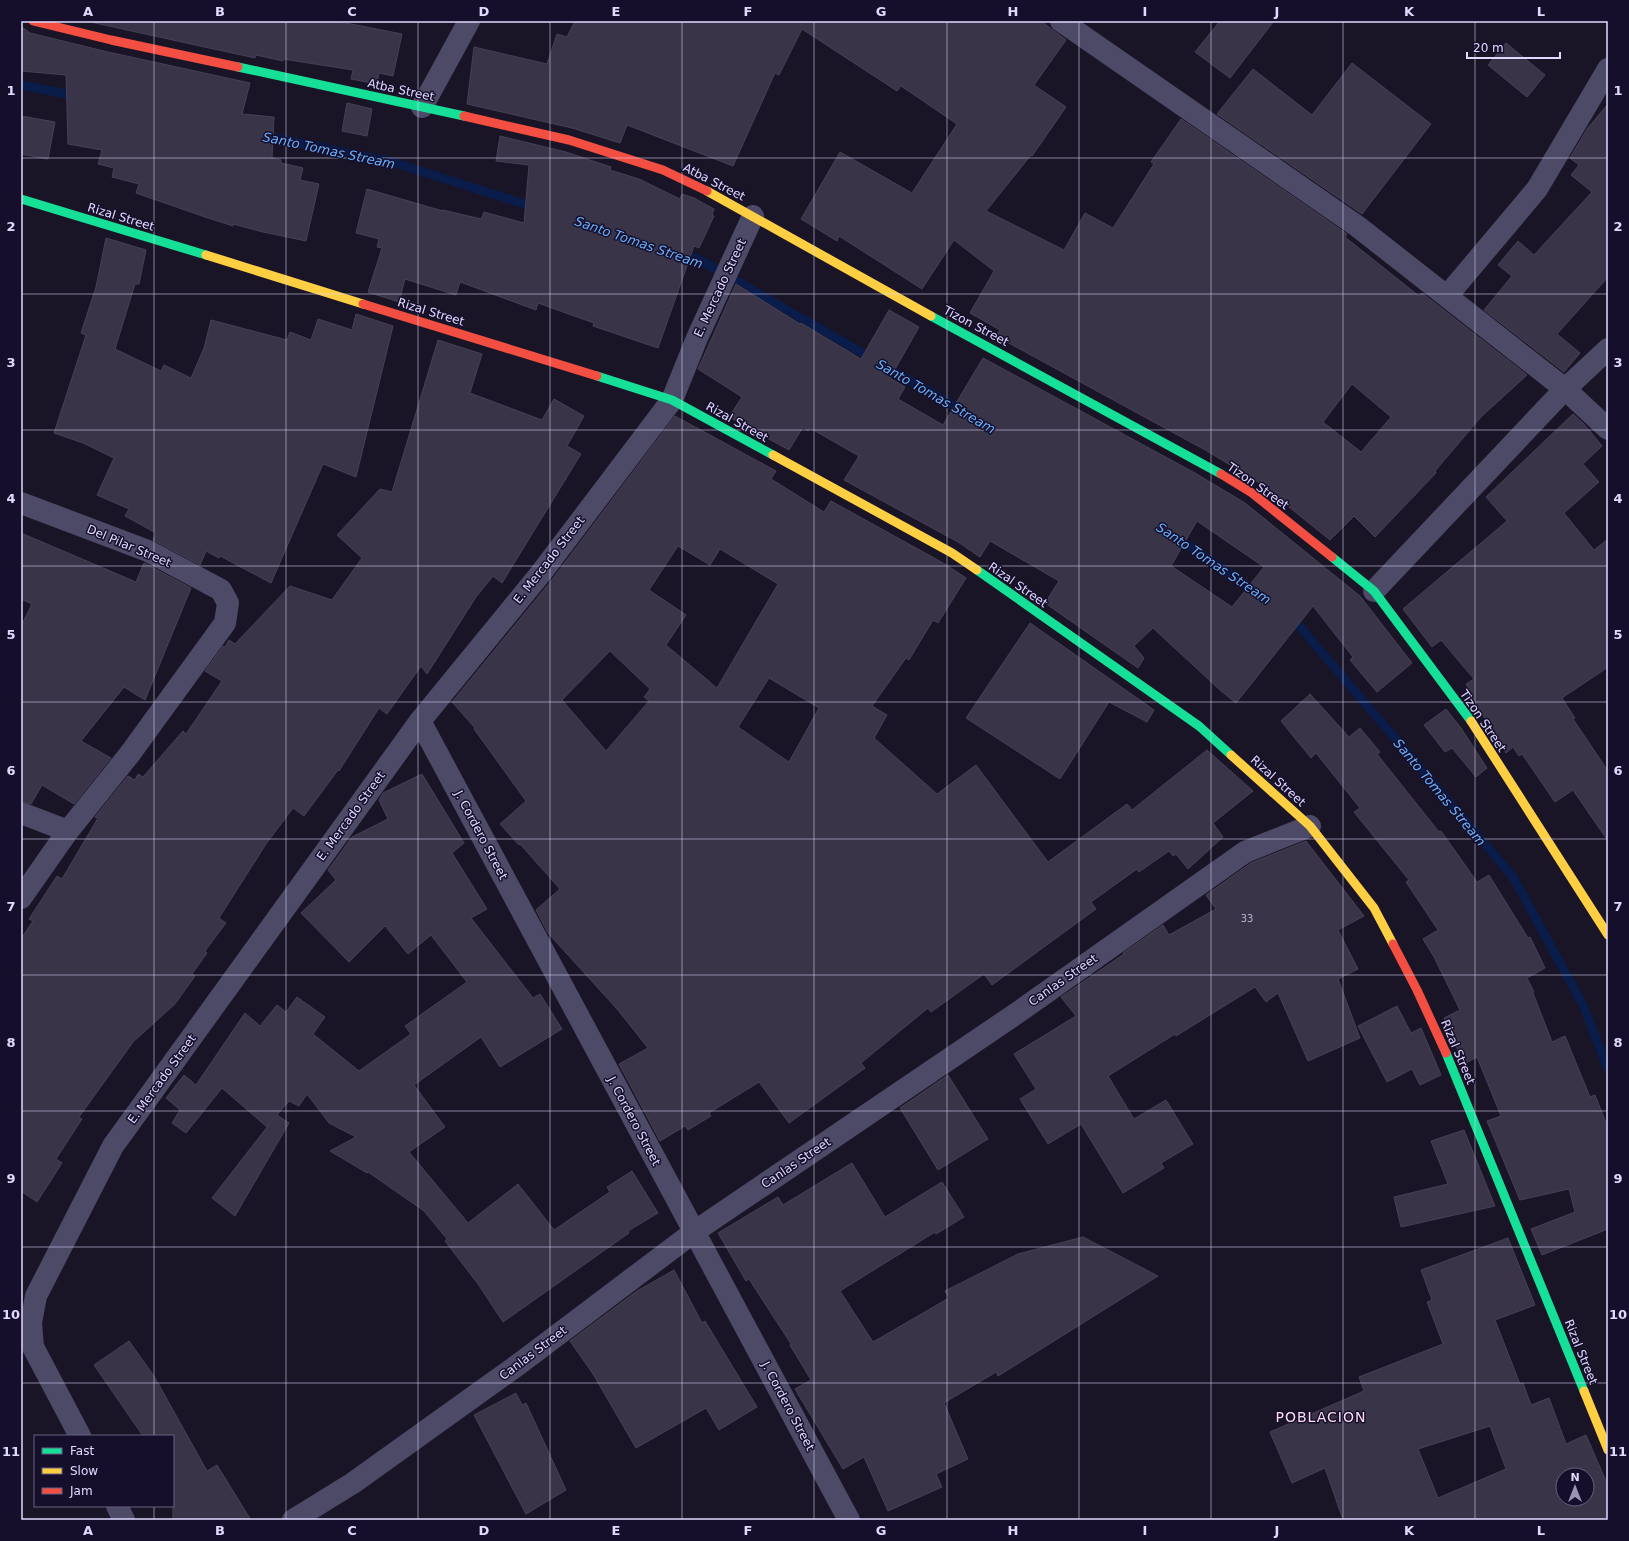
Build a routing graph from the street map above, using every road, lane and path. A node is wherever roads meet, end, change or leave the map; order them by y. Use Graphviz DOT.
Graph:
graph roads {
  1 [pos="33,21"];
  2 [pos="469,21"];
  3 [pos="1061,21"];
  4 [pos="1608,69"];
  5 [pos="422,107"];
  6 [pos="21,199"];
  7 [pos="753,216"];
  8 [pos="1448,296"];
  9 [pos="1608,349"];
  10 [pos="1565,388"];
  11 [pos="672,400"];
  12 [pos="1608,430"];
  13 [pos="21,503"];
  14 [pos="1374,591"];
  15 [pos="420,722"];
  16 [pos="21,813"];
  17 [pos="1310,826"];
  18 [pos="68,831"];
  19 [pos="21,898"];
  20 [pos="1608,936"];
  21 [pos="694,1232"];
  22 [pos="27,1353"];
  23 [pos="79,1435"];
  24 [pos="1608,1450"];
  25 [pos="118,1507"];
  26 [pos="124,1520"];
  27 [pos="293,1520"];
  28 [pos="849,1520"];
  1 -- 5 [label="street, Atba Street"];
  2 -- 5 [label="street"];
  3 -- 8 [label="street"];
  4 -- 8 [label="street"];
  5 -- 7 [label="street, Atba Street"];
  6 -- 11 [label="street, Rizal Street"];
  7 -- 11 [label="street, E. Mercado Street"];
  7 -- 14 [label="street, Tizon Street"];
  8 -- 10 [label="street"];
  9 -- 10 [label="street"];
  10 -- 12 [label="street"];
  10 -- 14 [label="street"];
  11 -- 15 [label="street, E. Mercado Street"];
  11 -- 17 [label="street, Rizal Street"];
  13 -- 18 [label="street, Del Pilar Street"];
  14 -- 20 [label="street, Tizon Street"];
  15 -- 21 [label="street, J. Cordero Street"];
  15 -- 22 [label="street, E. Mercado Street"];
  16 -- 18 [label="street"];
  17 -- 21 [label="street, Canlas Street"];
  17 -- 24 [label="street, Rizal Street"];
  18 -- 19 [label="street"];
  21 -- 27 [label="street, Canlas Street"];
  21 -- 28 [label="street, J. Cordero Street"];
  22 -- 23 [label="street, E. Mercado Street"];
  25 -- 26 [label="street"];
}
